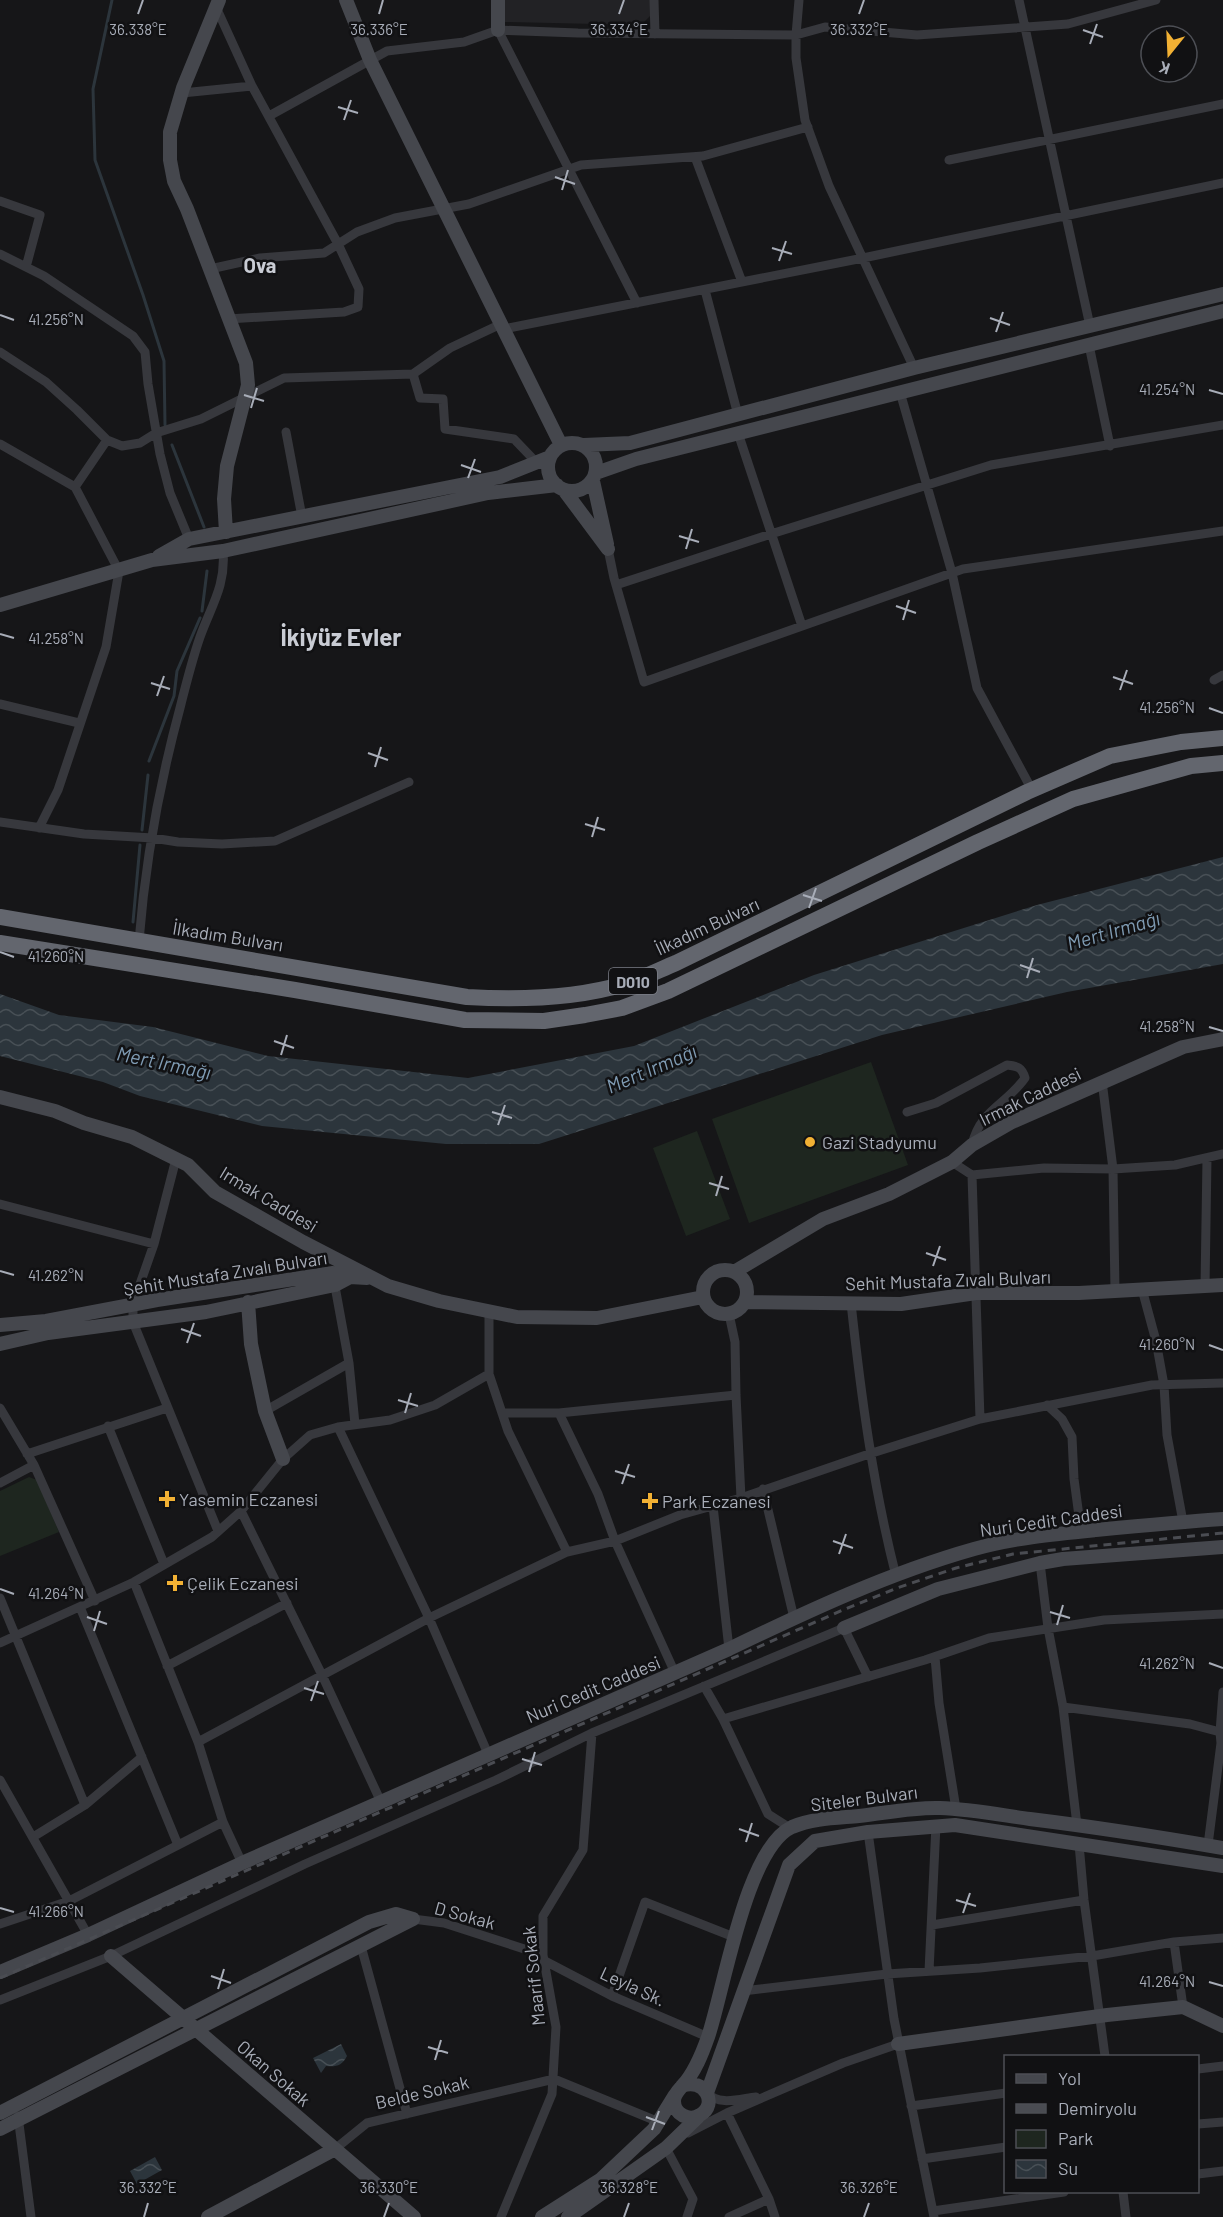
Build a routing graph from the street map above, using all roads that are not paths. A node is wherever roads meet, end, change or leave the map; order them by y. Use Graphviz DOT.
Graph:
graph roads {
  1 [pos="346,0"];
  2 [pos="498,0"];
  3 [pos="654,0"];
  4 [pos="799,0"];
  5 [pos="1019,0"];
  6 [pos="1156,0"];
  7 [pos="1137,2"];
  8 [pos="218,4"];
  9 [pos="1024,26"];
  10 [pos="498,30"];
  11 [pos="655,34"];
  12 [pos="795,35"];
  13 [pos="370,60"];
  14 [pos="252,86"];
  15 [pos="182,93"];
  16 [pos="1223,104"];
  17 [pos="270,116"];
  18 [pos="808,127"];
  19 [pos="1049,139"];
  20 [pos="695,157"];
  21 [pos="949,160"];
  22 [pos="570,169"];
  23 [pos="1223,183"];
  24 [pos="0,201"];
  25 [pos="444,208"];
  26 [pos="1066,216"];
  27 [pos="338,244"];
  28 [pos="0,254"];
  29 [pos="863,258"];
  30 [pos="26,267"];
  31 [pos="210,269"];
  32 [pos="742,282"];
  33 [pos="705,290"];
  34 [pos="1223,294"];
  35 [pos="637,303"];
  36 [pos="1223,311"];
  37 [pos="228,319"];
  38 [pos="1090,326"];
  39 [pos="502,327"];
  40 [pos="1089,345"];
  41 [pos="0,352"];
  42 [pos="914,368"];
  43 [pos="412,374"];
  44 [pos="900,392"];
  45 [pos="245,396"];
  46 [pos="738,415"];
  47 [pos="1223,425"];
  48 [pos="286,432"];
  49 [pos="738,433"];
  50 [pos="156,434"];
  51 [pos="107,440"];
  52 [pos="0,444"];
  53 [pos="561,445"];
  54 [pos="584,445"];
  55 [pos="1110,446"];
  56 [pos="543,460"];
  57 [pos="594,477"];
  58 [pos="926,484"];
  59 [pos="75,487"];
  60 [pos="560,488"];
  61 [pos="302,517"];
  62 [pos="1223,531"];
  63 [pos="226,532"];
  64 [pos="771,534"];
  65 [pos="189,538"];
  66 [pos="608,549"];
  67 [pos="223,551"];
  68 [pos="152,560"];
  69 [pos="118,571"];
  70 [pos="952,573"];
  71 [pos="616,585"];
  72 [pos="0,605"];
  73 [pos="802,626"];
  74 [pos="1223,675"];
  75 [pos="1214,680"];
  76 [pos="0,704"];
  77 [pos="79,723"];
  78 [pos="1223,738"];
  79 [pos="1223,763"];
  80 [pos="409,782"];
  81 [pos="1032,790"];
  82 [pos="0,822"];
  83 [pos="39,828"];
  84 [pos="153,838"];
  85 [pos="0,917"];
  86 [pos="139,941"];
  87 [pos="0,943"];
  88 [pos="1223,1039"];
  89 [pos="1102,1081"];
  90 [pos="0,1097"];
  91 [pos="907,1112"];
  92 [pos="972,1145"];
  93 [pos="1223,1154"];
  94 [pos="1207,1158"];
  95 [pos="176,1159"];
  96 [pos="952,1162"];
  97 [pos="1113,1169"];
  98 [pos="972,1175"];
  99 [pos="0,1204"];
  100 [pos="154,1244"];
  101 [pos="734,1272"];
  102 [pos="372,1278"];
  103 [pos="334,1279"];
  104 [pos="1223,1285"];
  105 [pos="1205,1287"];
  106 [pos="1142,1289"];
  107 [pos="1115,1291"];
  108 [pos="976,1293"];
  109 [pos="703,1297"];
  110 [pos="248,1302"];
  111 [pos="746,1302"];
  112 [pos="851,1303"];
  113 [pos="133,1304"];
  114 [pos="489,1311"];
  115 [pos="729,1314"];
  116 [pos="133,1322"];
  117 [pos="0,1325"];
  118 [pos="0,1344"];
  119 [pos="349,1363"];
  120 [pos="489,1374"];
  121 [pos="1223,1383"];
  122 [pos="1164,1384"];
  123 [pos="736,1395"];
  124 [pos="1047,1405"];
  125 [pos="0,1408"];
  126 [pos="167,1408"];
  127 [pos="265,1411"];
  128 [pos="503,1413"];
  129 [pos="559,1413"];
  130 [pos="980,1419"];
  131 [pos="355,1424"];
  132 [pos="108,1426"];
  133 [pos="338,1426"];
  134 [pos="27,1454"];
  135 [pos="869,1454"];
  136 [pos="283,1459"];
  137 [pos="34,1466"];
  138 [pos="0,1483"];
  139 [pos="763,1489"];
  140 [pos="741,1498"];
  141 [pos="713,1506"];
  142 [pos="242,1511"];
  143 [pos="1223,1519"];
  144 [pos="1183,1522"];
  145 [pos="218,1531"];
  146 [pos="1081,1531"];
  147 [pos="615,1541"];
  148 [pos="1223,1548"];
  149 [pos="567,1552"];
  150 [pos="1040,1563"];
  151 [pos="164,1564"];
  152 [pos="896,1576"];
  153 [pos="134,1582"];
  154 [pos="0,1598"];
  155 [pos="95,1601"];
  156 [pos="287,1603"];
  157 [pos="80,1607"];
  158 [pos="1223,1614"];
  159 [pos="429,1618"];
  160 [pos="794,1618"];
  161 [pos="844,1628"];
  162 [pos="1048,1628"];
  163 [pos="17,1636"];
  164 [pos="0,1643"];
  165 [pos="729,1649"];
  166 [pos="935,1657"];
  167 [pos="167,1666"];
  168 [pos="675,1673"];
  169 [pos="322,1675"];
  170 [pos="868,1677"];
  171 [pos="705,1686"];
  172 [pos="1223,1692"];
  173 [pos="1063,1707"];
  174 [pos="723,1719"];
  175 [pos="1220,1732"];
  176 [pos="592,1733"];
  177 [pos="198,1742"];
  178 [pos="488,1754"];
  179 [pos="142,1757"];
  180 [pos="0,1780"];
  181 [pos="381,1802"];
  182 [pos="85,1805"];
  183 [pos="956,1809"];
  184 [pos="223,1822"];
  185 [pos="1077,1824"];
  186 [pos="936,1825"];
  187 [pos="790,1828"];
  188 [pos="868,1832"];
  189 [pos="33,1837"];
  190 [pos="1079,1844"];
  191 [pos="178,1845"];
  192 [pos="1208,1845"];
  193 [pos="1223,1848"];
  194 [pos="242,1863"];
  195 [pos="1223,1866"];
  196 [pos="1084,1900"];
  197 [pos="69,1901"];
  198 [pos="413,1919"];
  199 [pos="0,1924"];
  200 [pos="932,1925"];
  201 [pos="88,1935"];
  202 [pos="734,1938"];
  203 [pos="1223,1938"];
  204 [pos="1174,1942"];
  205 [pos="361,1946"];
  206 [pos="111,1956"];
  207 [pos="1092,1956"];
  208 [pos="544,1958"];
  209 [pos="0,1971"];
  210 [pos="929,1971"];
  211 [pos="887,1974"];
  212 [pos="743,1991"];
  213 [pos="612,1996"];
  214 [pos="0,2000"];
  215 [pos="1183,2007"];
  216 [pos="1100,2016"];
  217 [pos="183,2018"];
  218 [pos="1223,2026"];
  219 [pos="196,2029"];
  220 [pos="708,2037"];
  221 [pos="898,2044"];
  222 [pos="1105,2055"];
  223 [pos="1223,2066"];
  224 [pos="1199,2069"];
  225 [pos="554,2079"];
  226 [pos="679,2091"];
  227 [pos="707,2093"];
  228 [pos="1004,2093"];
  229 [pos="764,2096"];
  230 [pos="16,2104"];
  231 [pos="911,2106"];
  232 [pos="0,2113"];
  233 [pos="727,2113"];
  234 [pos="408,2114"];
  235 [pos="698,2116"];
  236 [pos="18,2119"];
  237 [pos="659,2122"];
  238 [pos="1223,2122"];
  239 [pos="1199,2124"];
  240 [pos="0,2129"];
  241 [pos="1004,2147"];
  242 [pos="666,2148"];
  243 [pos="335,2149"];
  244 [pos="922,2159"];
  245 [pos="1223,2171"];
  246 [pos="1199,2174"];
  247 [pos="1058,2193"];
  248 [pos="1124,2193"];
  249 [pos="769,2199"];
  250 [pos="934,2214"];
  251 [pos="31,2217"];
  252 [pos="208,2217"];
  253 [pos="414,2217"];
  254 [pos="501,2217"];
  255 [pos="542,2217"];
  256 [pos="568,2217"];
  257 [pos="687,2217"];
  258 [pos="729,2217"];
  259 [pos="775,2217"];
  260 [pos="1126,2217"];
  1 -- 13 [label="street"];
  2 -- 10 [label="street"];
  3 -- 11 [label="street"];
  4 -- 12 [label="street"];
  5 -- 9 [label="street"];
  6 -- 7 [label="street"];
  7 -- 9 [label="street"];
  8 -- 14 [label="street"];
  8 -- 15 [label="street"];
  9 -- 12 [label="street"];
  9 -- 19 [label="street"];
  10 -- 11 [label="street"];
  10 -- 13 [label="street"];
  10 -- 22 [label="street"];
  11 -- 12 [label="street"];
  12 -- 18 [label="street"];
  13 -- 17 [label="street"];
  13 -- 25 [label="street"];
  14 -- 15 [label="street"];
  14 -- 17 [label="street"];
  15 -- 31 [label="street"];
  16 -- 19 [label="street"];
  17 -- 27 [label="street"];
  18 -- 20 [label="street"];
  18 -- 29 [label="street"];
  19 -- 21 [label="street"];
  19 -- 26 [label="street"];
  20 -- 22 [label="street"];
  20 -- 32 [label="street"];
  22 -- 25 [label="street"];
  22 -- 35 [label="street"];
  23 -- 26 [label="street"];
  24 -- 30 [label="street"];
  25 -- 27 [label="street"];
  25 -- 39 [label="street"];
  26 -- 29 [label="street"];
  26 -- 38 [label="street"];
  27 -- 31 [label="street"];
  27 -- 37 [label="street"];
  28 -- 30 [label="street"];
  29 -- 32 [label="street"];
  29 -- 42 [label="street"];
  30 -- 50 [label="street"];
  31 -- 37 [label="street"];
  32 -- 33 [label="street"];
  33 -- 35 [label="street"];
  33 -- 46 [label="street"];
  34 -- 38 [label="street"];
  35 -- 39 [label="street"];
  36 -- 40 [label="street"];
  37 -- 45 [label="street"];
  38 -- 42 [label="street"];
  39 -- 43 [label="street"];
  39 -- 53 [label="street"];
  40 -- 44 [label="street"];
  40 -- 55 [label="street"];
  41 -- 51 [label="street"];
  42 -- 46 [label="street"];
  43 -- 45 [label="street"];
  43 -- 56 [label="street"];
  44 -- 49 [label="street"];
  44 -- 58 [label="street"];
  45 -- 50 [label="street"];
  45 -- 63 [label="street"];
  46 -- 54 [label="street"];
  47 -- 55 [label="street"];
  48 -- 61 [label="street"];
  49 -- 57 [label="street"];
  49 -- 64 [label="street"];
  50 -- 51 [label="street"];
  50 -- 65 [label="street"];
  51 -- 59 [label="street"];
  52 -- 59 [label="street"];
  53 -- 54 [label="street"];
  53 -- 56 [label="street"];
  54 -- 57 [label="street"];
  55 -- 58 [label="street"];
  56 -- 60 [label="street"];
  56 -- 61 [label="street"];
  57 -- 60 [label="street"];
  57 -- 66 [label="street"];
  58 -- 64 [label="street"];
  58 -- 70 [label="street"];
  59 -- 69 [label="street"];
  60 -- 66 [label="street"];
  60 -- 67 [label="street"];
  61 -- 63 [label="street"];
  62 -- 70 [label="street"];
  63 -- 65 [label="street"];
  64 -- 71 [label="street"];
  64 -- 73 [label="street"];
  65 -- 68 [label="street"];
  66 -- 71 [label="street"];
  67 -- 68 [label="street"];
  67 -- 84 [label="street"];
  68 -- 69 [label="street"];
  69 -- 72 [label="street"];
  69 -- 77 [label="street"];
  70 -- 73 [label="street"];
  70 -- 81 [label="street"];
  71 -- 73 [label="street"];
  74 -- 75 [label="street"];
  76 -- 77 [label="street"];
  77 -- 83 [label="street"];
  78 -- 81 [label="highway, İlkadım Bulvarı / D010"];
  79 -- 87 [label="highway, D010"];
  80 -- 84 [label="street"];
  81 -- 86 [label="highway, İlkadım Bulvarı / D010"];
  82 -- 83 [label="street"];
  83 -- 84 [label="street"];
  84 -- 86 [label="street"];
  85 -- 86 [label="highway, İlkadım Bulvarı / D010"];
  88 -- 89 [label="street, Irmak Caddesi"];
  89 -- 92 [label="street, Irmak Caddesi"];
  89 -- 97 [label="street"];
  90 -- 95 [label="street, Irmak Caddesi"];
  91 -- 92 [label="street"];
  92 -- 96 [label="street, Irmak Caddesi"];
  93 -- 94 [label="street"];
  94 -- 97 [label="street"];
  94 -- 105 [label="street"];
  95 -- 100 [label="street"];
  95 -- 102 [label="street, Irmak Caddesi"];
  96 -- 98 [label="street"];
  96 -- 101 [label="street, Irmak Caddesi"];
  97 -- 98 [label="street"];
  97 -- 107 [label="street"];
  98 -- 108 [label="street"];
  99 -- 100 [label="street"];
  100 -- 113 [label="street"];
  101 -- 109 [label="street"];
  101 -- 111 [label="street"];
  102 -- 103 [label="street, Şehit Mustafa Zıvalı Bulvarı"];
  102 -- 114 [label="street, Irmak Caddesi"];
  103 -- 110 [label="street, Şehit Mustafa Zıvalı Bulvarı"];
  103 -- 113 [label="street, Şehit Mustafa Zıvalı Bulvarı"];
  103 -- 119 [label="street"];
  104 -- 105 [label="street, Sehit Mustafa Zıvalı Bulvarı"];
  105 -- 106 [label="street, Sehit Mustafa Zıvalı Bulvarı"];
  106 -- 107 [label="street, Sehit Mustafa Zıvalı Bulvarı"];
  106 -- 122 [label="street"];
  107 -- 108 [label="street, Sehit Mustafa Zıvalı Bulvarı"];
  108 -- 112 [label="street, Sehit Mustafa Zıvalı Bulvarı"];
  108 -- 130 [label="street"];
  109 -- 114 [label="street, Irmak Caddesi"];
  109 -- 115 [label="street"];
  110 -- 116 [label="street, Şehit Mustafa Zıvalı Bulvarı"];
  110 -- 127 [label="street"];
  111 -- 112 [label="street, Sehit Mustafa Zıvalı Bulvarı"];
  111 -- 115 [label="street"];
  112 -- 135 [label="street"];
  113 -- 116 [label="street"];
  113 -- 117 [label="street, Şehit Mustafa Zıvalı Bulvarı"];
  114 -- 120 [label="street"];
  115 -- 123 [label="street"];
  116 -- 118 [label="street, Şehit Mustafa Zıvalı Bulvarı"];
  116 -- 126 [label="street"];
  119 -- 127 [label="street"];
  119 -- 131 [label="street"];
  120 -- 128 [label="street"];
  120 -- 131 [label="street"];
  121 -- 122 [label="street"];
  122 -- 124 [label="street"];
  122 -- 144 [label="street"];
  123 -- 129 [label="street"];
  123 -- 140 [label="street"];
  124 -- 130 [label="street"];
  124 -- 146 [label="street"];
  125 -- 134 [label="street"];
  126 -- 132 [label="street"];
  126 -- 145 [label="street"];
  127 -- 136 [label="street"];
  128 -- 129 [label="street"];
  128 -- 149 [label="street"];
  129 -- 147 [label="street"];
  130 -- 135 [label="street"];
  131 -- 133 [label="street"];
  132 -- 134 [label="street"];
  132 -- 151 [label="street"];
  133 -- 136 [label="street"];
  133 -- 159 [label="street"];
  134 -- 137 [label="street"];
  135 -- 139 [label="street"];
  135 -- 152 [label="street"];
  136 -- 142 [label="street"];
  137 -- 138 [label="street"];
  137 -- 155 [label="street"];
  139 -- 140 [label="street"];
  139 -- 160 [label="street"];
  140 -- 141 [label="street"];
  141 -- 147 [label="street"];
  141 -- 165 [label="street"];
  142 -- 145 [label="street"];
  142 -- 156 [label="street"];
  143 -- 144 [label="street, Nuri Cedit Caddesi"];
  144 -- 146 [label="street, Nuri Cedit Caddesi"];
  145 -- 151 [label="street"];
  146 -- 152 [label="street, Nuri Cedit Caddesi"];
  147 -- 149 [label="street"];
  147 -- 168 [label="street"];
  148 -- 150 [label="street"];
  149 -- 159 [label="street"];
  150 -- 161 [label="street"];
  150 -- 162 [label="street"];
  151 -- 153 [label="street"];
  152 -- 160 [label="street, Nuri Cedit Caddesi"];
  153 -- 155 [label="street"];
  153 -- 167 [label="street"];
  154 -- 163 [label="street"];
  155 -- 157 [label="street"];
  156 -- 167 [label="street"];
  156 -- 169 [label="street"];
  157 -- 163 [label="street"];
  157 -- 179 [label="street"];
  158 -- 162 [label="street"];
  159 -- 169 [label="street"];
  159 -- 178 [label="street"];
  160 -- 165 [label="street, Nuri Cedit Caddesi"];
  161 -- 170 [label="street"];
  161 -- 171 [label="street"];
  162 -- 166 [label="street"];
  162 -- 173 [label="street"];
  163 -- 164 [label="street"];
  163 -- 182 [label="street"];
  165 -- 168 [label="street, Nuri Cedit Caddesi"];
  166 -- 170 [label="street"];
  166 -- 183 [label="street"];
  167 -- 177 [label="street"];
  168 -- 178 [label="street, Nuri Cedit Caddesi"];
  169 -- 177 [label="street"];
  169 -- 181 [label="street"];
  170 -- 174 [label="street"];
  171 -- 174 [label="street"];
  171 -- 176 [label="street"];
  172 -- 175 [label="street"];
  173 -- 175 [label="street"];
  173 -- 185 [label="street"];
  174 -- 187 [label="street"];
  175 -- 192 [label="street"];
  176 -- 206 [label="street"];
  176 -- 208 [label="street, Maarif Sokak"];
  177 -- 184 [label="street"];
  178 -- 181 [label="street, Nuri Cedit Caddesi"];
  179 -- 182 [label="street"];
  179 -- 191 [label="street"];
  180 -- 189 [label="street"];
  181 -- 194 [label="street, Nuri Cedit Caddesi"];
  182 -- 189 [label="street"];
  183 -- 185 [label="street, Siteler Bulvarı"];
  183 -- 187 [label="street, Siteler Bulvarı"];
  184 -- 191 [label="street"];
  184 -- 194 [label="street"];
  185 -- 192 [label="street, Siteler Bulvarı"];
  186 -- 188 [label="street, Siteler Bulvarı"];
  186 -- 190 [label="street, Siteler Bulvarı"];
  186 -- 200 [label="street"];
  187 -- 202 [label="street, Siteler Bulvarı"];
  188 -- 211 [label="street"];
  188 -- 212 [label="street, Siteler Bulvarı"];
  189 -- 197 [label="street"];
  190 -- 195 [label="street, Siteler Bulvarı"];
  190 -- 196 [label="street"];
  191 -- 197 [label="street"];
  192 -- 193 [label="street, Siteler Bulvarı"];
  194 -- 201 [label="street, Nuri Cedit Caddesi"];
  196 -- 200 [label="street"];
  196 -- 207 [label="street"];
  197 -- 199 [label="street"];
  197 -- 201 [label="street"];
  198 -- 205 [label="street"];
  198 -- 208 [label="street, D Sokak"];
  198 -- 217 [label="street"];
  200 -- 210 [label="street"];
  201 -- 209 [label="street, Nuri Cedit Caddesi"];
  202 -- 213 [label="street"];
  202 -- 220 [label="street, Siteler Bulvarı"];
  203 -- 204 [label="street"];
  204 -- 207 [label="street"];
  204 -- 215 [label="street"];
  205 -- 219 [label="street"];
  205 -- 234 [label="street"];
  206 -- 214 [label="street"];
  206 -- 217 [label="street, Okan Sokak"];
  207 -- 210 [label="street"];
  207 -- 216 [label="street"];
  208 -- 213 [label="street, Leyla Sk."];
  208 -- 225 [label="street, Maarif Sokak"];
  210 -- 211 [label="street"];
  211 -- 212 [label="street"];
  211 -- 221 [label="street"];
  212 -- 227 [label="street, Siteler Bulvarı"];
  213 -- 220 [label="street, Leyla Sk."];
  215 -- 216 [label="street"];
  215 -- 218 [label="street"];
  216 -- 221 [label="street"];
  216 -- 222 [label="street"];
  217 -- 219 [label="street, Okan Sokak"];
  217 -- 230 [label="street"];
  219 -- 236 [label="street"];
  219 -- 243 [label="street, Okan Sokak"];
  220 -- 226 [label="street, Siteler Bulvarı"];
  221 -- 229 [label="street"];
  221 -- 231 [label="street"];
  223 -- 224 [label="street"];
  225 -- 234 [label="street, Belde Sokak"];
  225 -- 237 [label="street"];
  225 -- 254 [label="street, Maarif Sokak"];
  226 -- 227 [label="street"];
  226 -- 235 [label="street"];
  226 -- 237 [label="street, Siteler Bulvarı"];
  227 -- 229 [label="street"];
  227 -- 235 [label="street"];
  228 -- 231 [label="street"];
  229 -- 233 [label="street"];
  230 -- 232 [label="street"];
  230 -- 236 [label="street"];
  231 -- 244 [label="street"];
  233 -- 242 [label="street"];
  233 -- 249 [label="street"];
  234 -- 243 [label="street, Belde Sokak"];
  235 -- 242 [label="street"];
  236 -- 240 [label="street"];
  236 -- 251 [label="street"];
  237 -- 255 [label="street, Siteler Bulvarı"];
  238 -- 239 [label="street"];
  241 -- 244 [label="street"];
  242 -- 256 [label="street"];
  242 -- 257 [label="street"];
  243 -- 252 [label="street, Belde Sokak"];
  243 -- 253 [label="street, Okan Sokak"];
  244 -- 250 [label="street"];
  245 -- 246 [label="street"];
  247 -- 250 [label="street"];
  248 -- 260 [label="street"];
  249 -- 258 [label="street"];
  249 -- 259 [label="street"];
}
